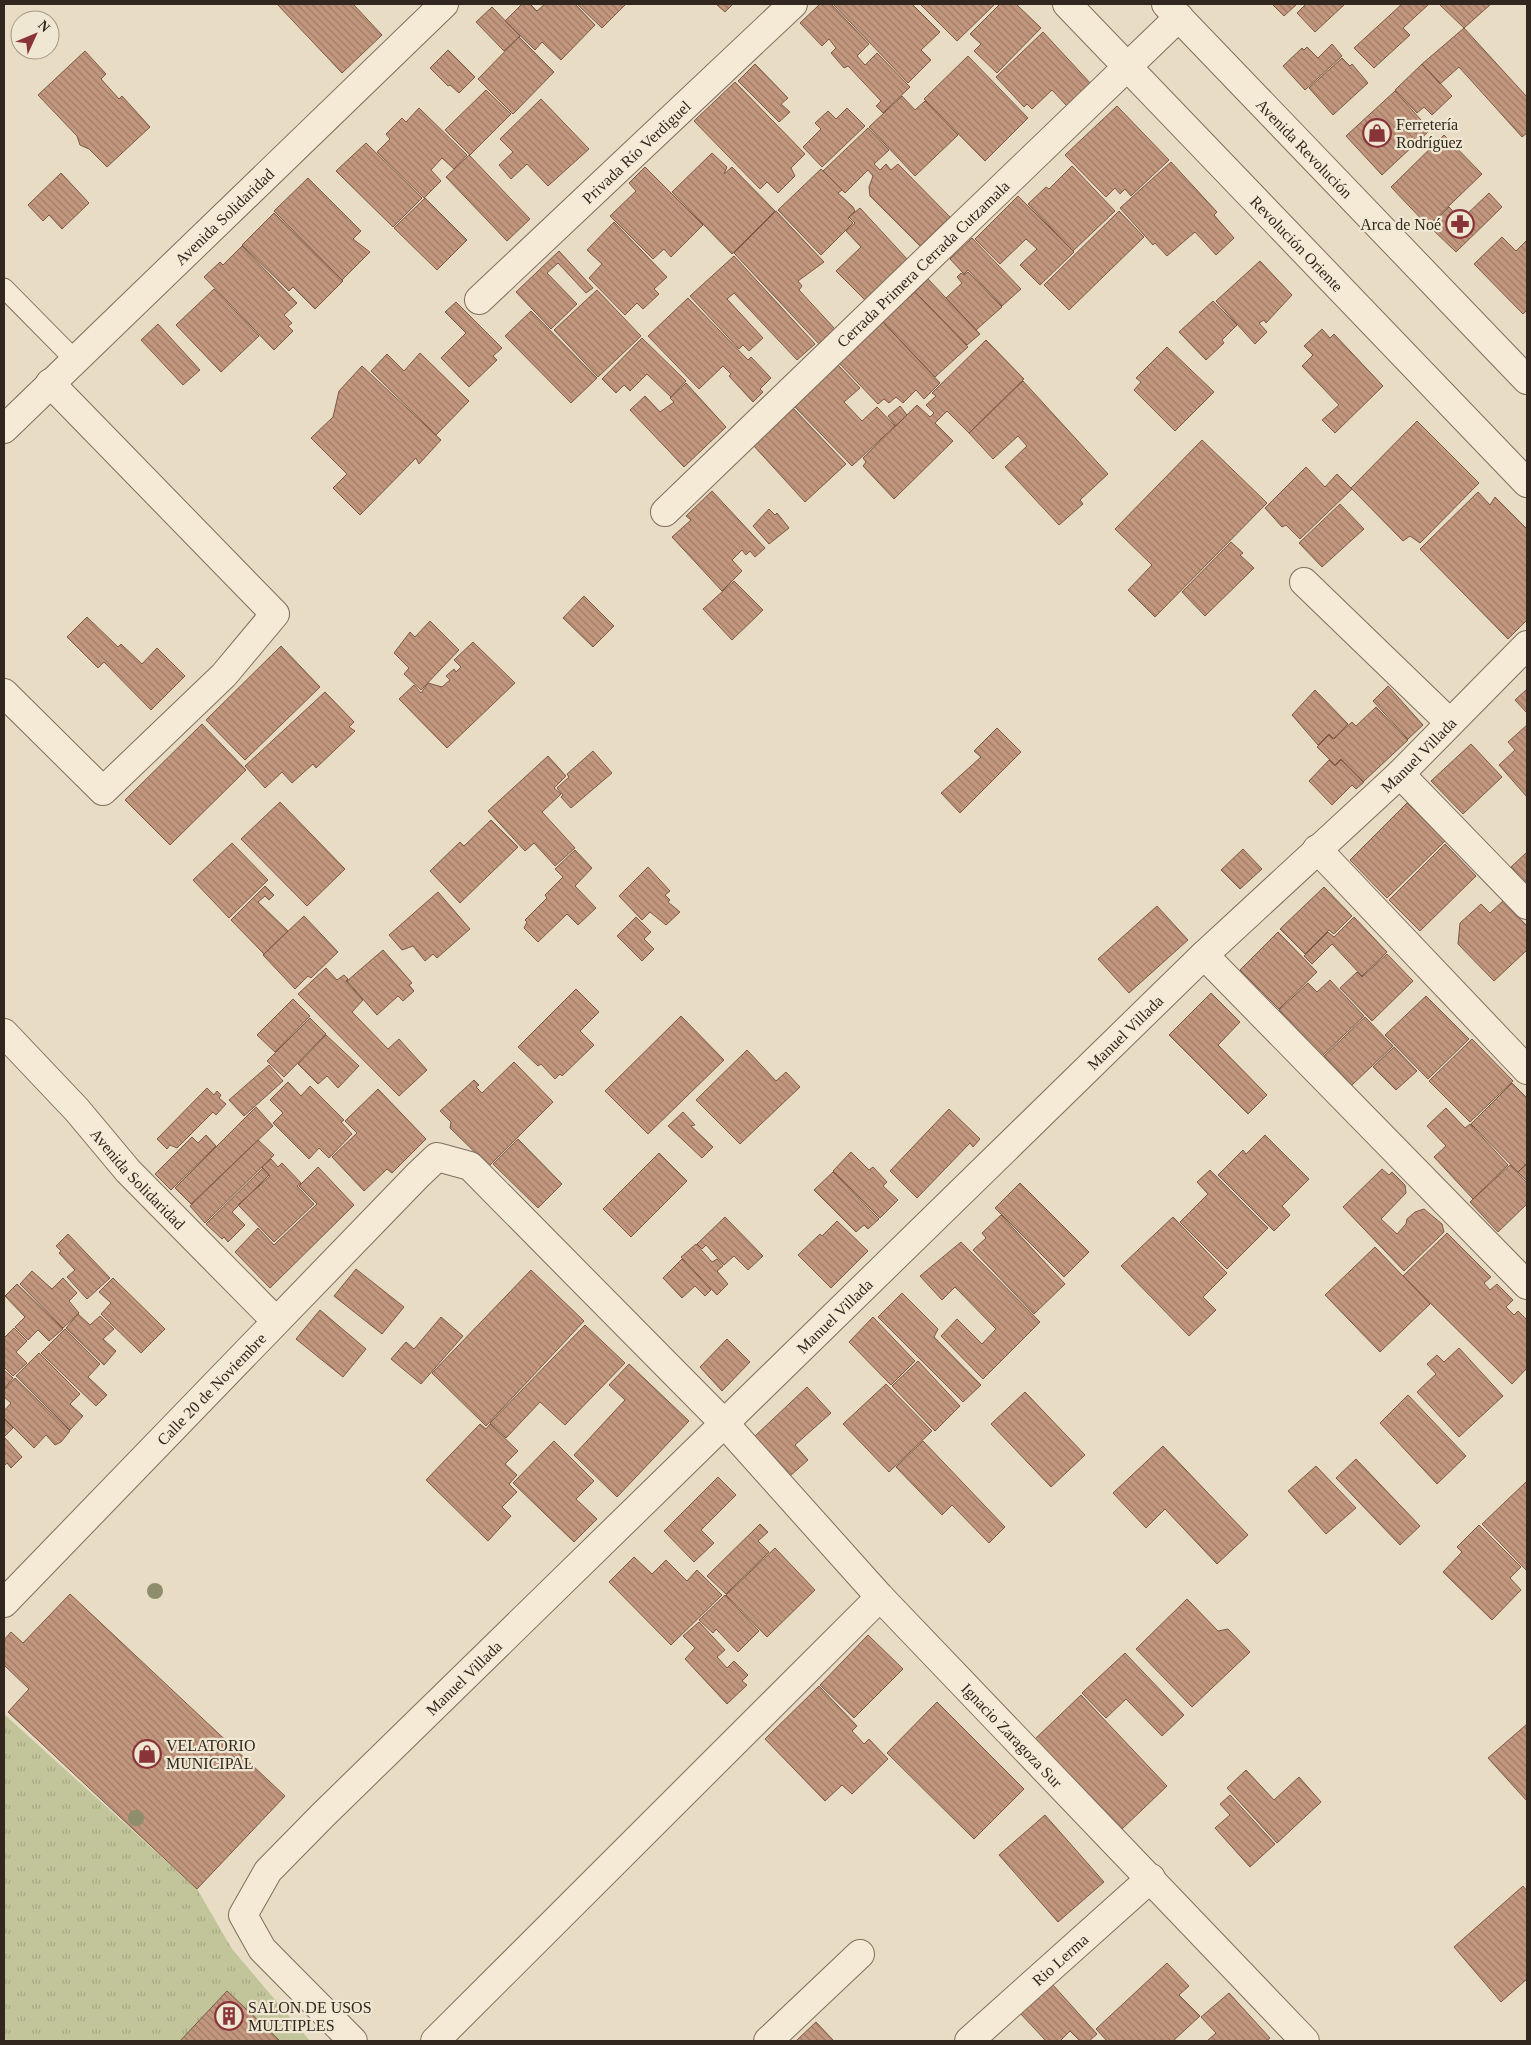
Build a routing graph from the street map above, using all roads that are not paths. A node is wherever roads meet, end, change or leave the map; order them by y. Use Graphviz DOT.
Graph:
graph roads {
  1 [pos="444,4"];
  2 [pos="793,4"];
  3 [pos="1068,4"];
  4 [pos="1173,11"];
  5 [pos="1128,68"];
  6 [pos="4,288"];
  7 [pos="479,300"];
  8 [pos="74,360"];
  9 [pos="1527,380"];
  10 [pos="50,383"];
  11 [pos="4,429"];
  12 [pos="1525,478"];
  13 [pos="665,512"];
  14 [pos="1304,582"];
  15 [pos="1527,645"];
  16 [pos="4,693"];
  17 [pos="1449,722"];
  18 [pos="1400,774"];
  19 [pos="1316,849"];
  20 [pos="1527,906"];
  21 [pos="1204,956"];
  22 [pos="4,1033"];
  23 [pos="1527,1070"];
  24 [pos="1527,1285"];
  25 [pos="276,1321"];
  26 [pos="726,1424"];
  27 [pos="880,1597"];
  28 [pos="4,1603"];
  29 [pos="1151,1878"];
  30 [pos="860,1954"];
  31 [pos="353,2041"];
  32 [pos="435,2041"];
  33 [pos="768,2041"];
  34 [pos="969,2041"];
  35 [pos="1305,2041"];
  1 -- 8 [label="street, Avenida Solidaridad"];
  2 -- 7 [label="street, Privada Río Verdiguel"];
  3 -- 5 [label="street, Revolución Oriente"];
  4 -- 5 [label="street, Cerrada Primera Cerrada Cutzamala"];
  4 -- 9 [label="street, Avenida Revolución"];
  5 -- 12 [label="street, Revolución Oriente"];
  5 -- 13 [label="street, Cerrada Primera Cerrada Cutzamala"];
  6 -- 8 [label="lane"];
  8 -- 10 [label="street, Avenida Solidaridad"];
  10 -- 11 [label="street, Avenida Solidaridad"];
  10 -- 16 [label="street"];
  14 -- 17 [label="street"];
  15 -- 17 [label="street, Manuel Villada"];
  17 -- 18 [label="street, Manuel Villada"];
  18 -- 19 [label="street, Manuel Villada"];
  18 -- 20 [label="street"];
  19 -- 21 [label="street, Manuel Villada"];
  19 -- 23 [label="street"];
  21 -- 24 [label="street"];
  21 -- 26 [label="street, Manuel Villada"];
  22 -- 25 [label="street, Avenida Solidaridad"];
  25 -- 26 [label="street, Calle 20 de Noviembre"];
  25 -- 28 [label="street, Calle 20 de Noviembre"];
  26 -- 27 [label="street, Ignacio Zaragoza Sur"];
  26 -- 31 [label="street, Manuel Villada"];
  27 -- 29 [label="street, Ignacio Zaragoza Sur"];
  27 -- 32 [label="street"];
  29 -- 34 [label="street, Rio Lerma"];
  29 -- 35 [label="street, Ignacio Zaragoza Sur"];
  30 -- 33 [label="street"];
}
